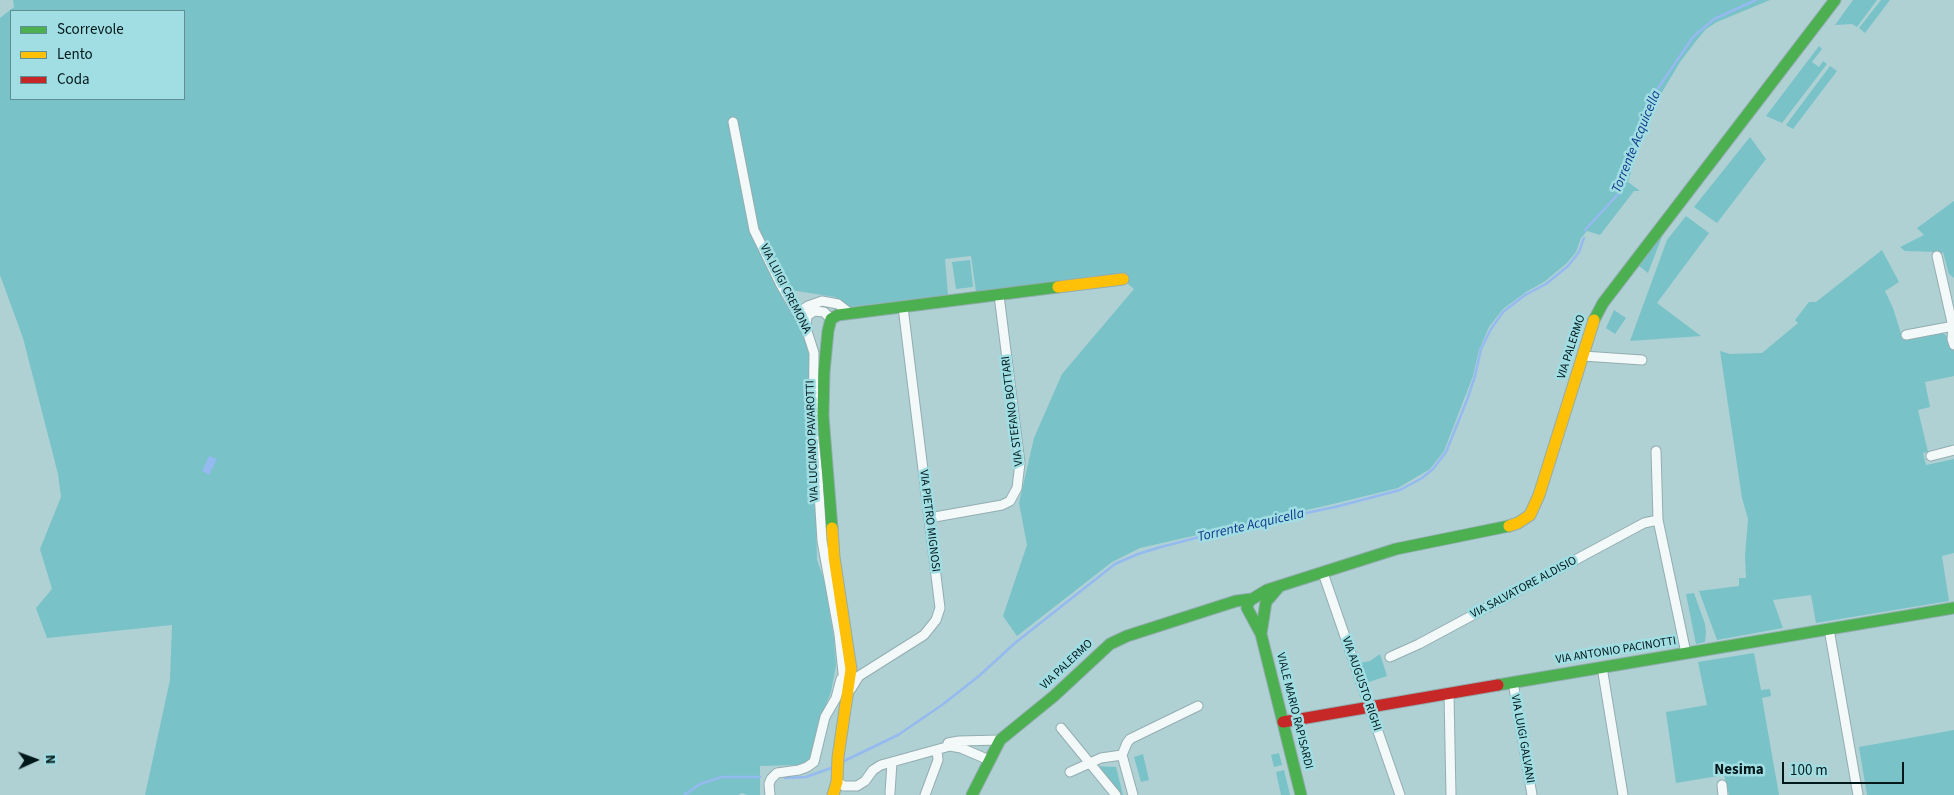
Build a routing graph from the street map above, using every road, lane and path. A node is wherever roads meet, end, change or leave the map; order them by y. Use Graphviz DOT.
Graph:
graph roads {
  1 [pos="1835,0"];
  2 [pos="733,122"];
  3 [pos="1937,256"];
  4 [pos="1122,279"];
  5 [pos="999,295"];
  6 [pos="903,307"];
  7 [pos="798,313"];
  8 [pos="851,314"];
  9 [pos="831,319"];
  10 [pos="1954,327"];
  11 [pos="806,328"];
  12 [pos="1906,336"];
  13 [pos="1954,345"];
  14 [pos="1583,356"];
  15 [pos="1642,360"];
  16 [pos="1954,450"];
  17 [pos="1656,451"];
  18 [pos="1932,456"];
  19 [pos="929,518"];
  20 [pos="1658,520"];
  21 [pos="1323,572"];
  22 [pos="1280,586"];
  23 [pos="1254,598"];
  24 [pos="1220,606"];
  25 [pos="1954,608"];
  26 [pos="1263,609"];
  27 [pos="1249,613"];
  28 [pos="1829,629"];
  29 [pos="1261,634"];
  30 [pos="1686,654"];
  31 [pos="1390,657"];
  32 [pos="842,666"];
  33 [pos="1602,667"];
  34 [pos="853,678"];
  35 [pos="1513,682"];
  36 [pos="1449,694"];
  37 [pos="848,700"];
  38 [pos="832,706"];
  39 [pos="1198,706"];
  40 [pos="1369,707"];
  41 [pos="1283,722"];
  42 [pos="1061,728"];
  43 [pos="1000,740"];
  44 [pos="938,750"];
  45 [pos="1122,755"];
  46 [pos="989,760"];
  47 [pos="892,762"];
  48 [pos="1090,763"];
  49 [pos="1070,772"];
  50 [pos="837,782"];
  51 [pos="1722,785"];
  52 [pos="890,793"];
  53 [pos="770,795"];
  54 [pos="833,795"];
  55 [pos="926,795"];
  56 [pos="972,795"];
  57 [pos="1116,795"];
  58 [pos="1133,795"];
  59 [pos="1301,795"];
  60 [pos="1400,795"];
  61 [pos="1451,795"];
  62 [pos="1532,795"];
  63 [pos="1623,795"];
  64 [pos="1723,795"];
  65 [pos="1858,795"];
  1 -- 14 [label="main road, VIA PALERMO"];
  2 -- 7 [label="street, VIA LUIGI CREMONA"];
  3 -- 10 [label="street"];
  4 -- 5 [label="main road"];
  5 -- 6 [label="main road"];
  5 -- 19 [label="street, VIA STEFANO BOTTARI"];
  6 -- 8 [label="main road"];
  6 -- 19 [label="street, VIA PIETRO MIGNOSI"];
  7 -- 8 [label="street"];
  7 -- 11 [label="street, VIA LUIGI CREMONA"];
  8 -- 9 [label="main road"];
  9 -- 11 [label="street"];
  9 -- 34 [label="main road, VIA LUCIANO PAVAROTTI"];
  10 -- 12 [label="street"];
  10 -- 13 [label="street"];
  11 -- 32 [label="street, VIA LUIGI CREMONA"];
  14 -- 15 [label="street"];
  14 -- 21 [label="main road, VIA PALERMO"];
  16 -- 18 [label="street"];
  17 -- 20 [label="street"];
  19 -- 34 [label="street, VIA PIETRO MIGNOSI"];
  20 -- 30 [label="street"];
  20 -- 31 [label="street, VIA SALVATORE ALDISIO"];
  21 -- 22 [label="main road, VIA PALERMO"];
  21 -- 40 [label="street, VIA AUGUSTO RIGHI"];
  22 -- 23 [label="main road, VIA PALERMO"];
  22 -- 26 [label="main road"];
  23 -- 24 [label="main road, VIA PALERMO"];
  23 -- 26 [label="main road"];
  23 -- 27 [label="main road"];
  24 -- 27 [label="main road"];
  24 -- 43 [label="main road, VIA PALERMO"];
  25 -- 28 [label="main road, VIA ANTONIO PACINOTTI"];
  26 -- 27 [label="main road"];
  26 -- 29 [label="main road"];
  27 -- 29 [label="main road"];
  28 -- 30 [label="main road, VIA ANTONIO PACINOTTI"];
  28 -- 65 [label="street"];
  29 -- 41 [label="main road, VIALE MARIO RAPISARDI"];
  30 -- 33 [label="main road, VIA ANTONIO PACINOTTI"];
  32 -- 37 [label="street, VIA LUIGI CREMONA"];
  32 -- 38 [label="street, VIA LUIGI CREMONA"];
  33 -- 35 [label="main road, VIA ANTONIO PACINOTTI"];
  33 -- 63 [label="street"];
  34 -- 37 [label="main road, VIA LUCIANO PAVAROTTI"];
  35 -- 36 [label="main road, VIA ANTONIO PACINOTTI"];
  35 -- 62 [label="street, VIA LUIGI GALVANI"];
  36 -- 40 [label="main road, VIA ANTONIO PACINOTTI"];
  36 -- 61 [label="street"];
  37 -- 38 [label="street"];
  37 -- 50 [label="main road, VIA LUCIANO PAVAROTTI"];
  38 -- 53 [label="street, VIA LUIGI CREMONA"];
  39 -- 45 [label="street"];
  40 -- 41 [label="main road, VIA ANTONIO PACINOTTI"];
  40 -- 60 [label="street, VIA AUGUSTO RIGHI"];
  41 -- 59 [label="main road, VIALE MARIO RAPISARDI"];
  42 -- 48 [label="street"];
  43 -- 44 [label="street"];
  43 -- 46 [label="main road, VIA PALERMO"];
  44 -- 46 [label="street"];
  44 -- 47 [label="street"];
  44 -- 55 [label="street"];
  45 -- 48 [label="street"];
  45 -- 58 [label="street"];
  46 -- 56 [label="main road, VIA PALERMO"];
  47 -- 50 [label="street"];
  47 -- 52 [label="street"];
  48 -- 49 [label="street"];
  48 -- 57 [label="street"];
  50 -- 54 [label="main road, VIA LUCIANO PAVAROTTI"];
  51 -- 64 [label="street"];
}
